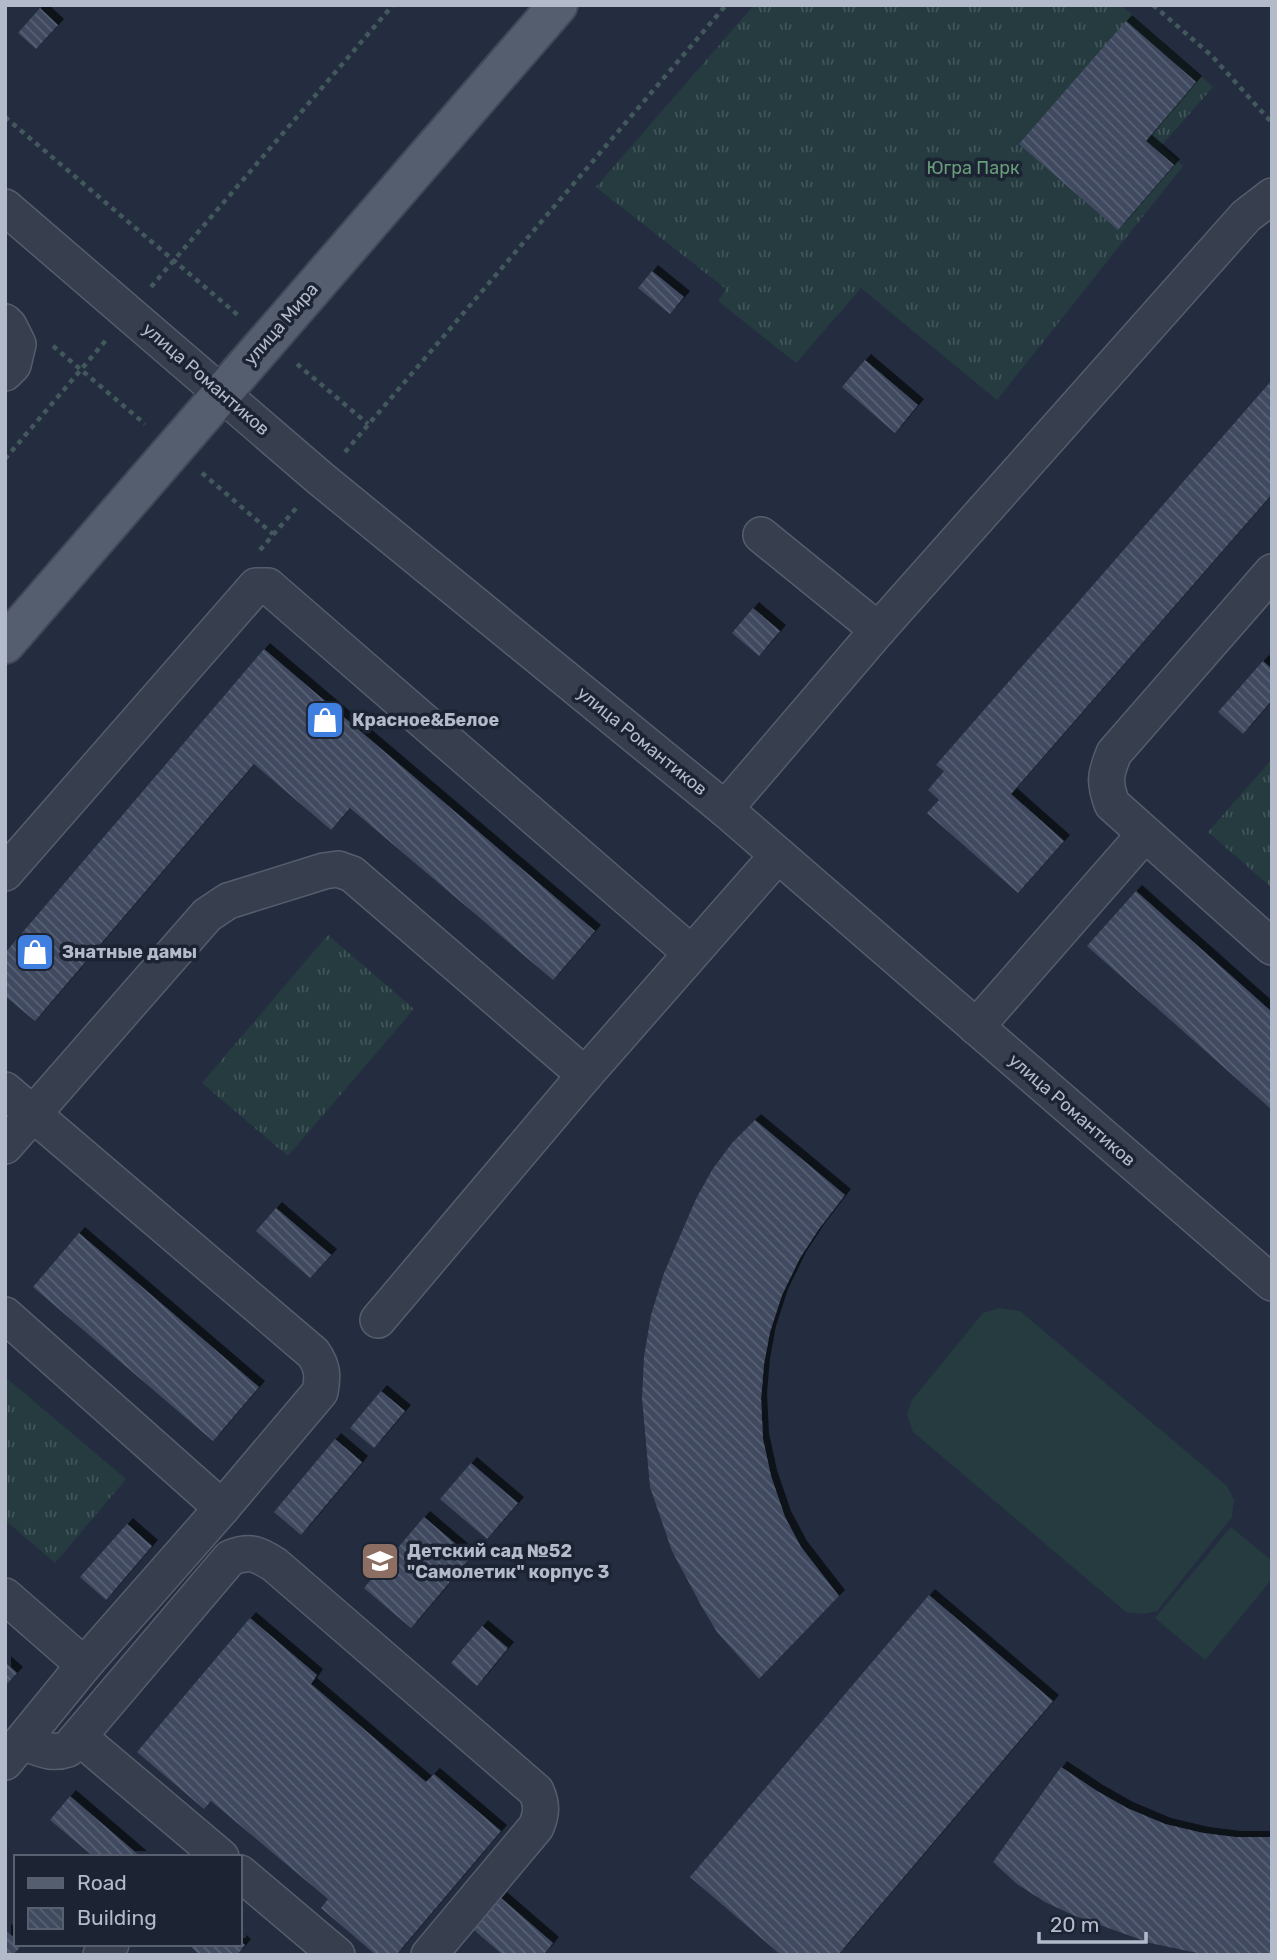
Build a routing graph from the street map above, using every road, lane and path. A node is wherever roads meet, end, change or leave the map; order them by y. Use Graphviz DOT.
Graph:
graph roads {
  1 [pos="393,5"];
  2 [pos="558,5"];
  3 [pos="726,5"];
  4 [pos="1153,5"];
  5 [pos="5,117"];
  6 [pos="1272,123"];
  7 [pos="1272,196"];
  8 [pos="5,207"];
  9 [pos="173,261"];
  10 [pos="129,313"];
  11 [pos="5,322"];
  12 [pos="268,340"];
  13 [pos="5,373"];
  14 [pos="223,392"];
  15 [pos="369,424"];
  16 [pos="5,459"];
  17 [pos="321,479"];
  18 [pos="761,535"];
  19 [pos="255,555"];
  20 [pos="1272,572"];
  21 [pos="878,631"];
  22 [pos="5,644"];
  23 [pos="725,809"];
  24 [pos="1145,834"];
  25 [pos="778,855"];
  26 [pos="5,873"];
  27 [pos="1272,947"];
  28 [pos="691,953"];
  29 [pos="976,1027"];
  30 [pos="585,1075"];
  31 [pos="5,1090"];
  32 [pos="33,1114"];
  33 [pos="5,1146"];
  34 [pos="1272,1283"];
  35 [pos="5,1315"];
  36 [pos="378,1320"];
  37 [pos="222,1508"];
  38 [pos="5,1597"];
  39 [pos="84,1665"];
  40 [pos="79,1737"];
  41 [pos="14,1752"];
  42 [pos="218,1855"];
  43 [pos="242,1875"];
  44 [pos="337,1955"];
  45 [pos="429,1955"];
  1 -- 9 [label="path"];
  2 -- 12 [label="main road, улица Мира"];
  3 -- 15 [label="path"];
  4 -- 6 [label="path"];
  5 -- 9 [label="path"];
  7 -- 21 [label="street"];
  8 -- 10 [label="street, улица Романтиков"];
  9 -- 10 [label="path"];
  9 -- 12 [label="path"];
  10 -- 14 [label="street, улица Романтиков"];
  10 -- 16 [label="path"];
  11 -- 13 [label="street"];
  12 -- 14 [label="main road, улица Мира"];
  12 -- 15 [label="path"];
  14 -- 17 [label="street, улица Романтиков"];
  14 -- 22 [label="main road, улица Мира"];
  15 -- 17 [label="path"];
  17 -- 19 [label="path"];
  17 -- 23 [label="street, улица Романтиков"];
  18 -- 21 [label="street"];
  20 -- 24 [label="street"];
  21 -- 23 [label="street"];
  23 -- 25 [label="street, улица Романтиков"];
  24 -- 27 [label="street"];
  24 -- 29 [label="street"];
  25 -- 28 [label="street"];
  25 -- 29 [label="street, улица Романтиков"];
  26 -- 28 [label="street"];
  28 -- 30 [label="street"];
  29 -- 34 [label="street, улица Романтиков"];
  30 -- 32 [label="street"];
  30 -- 36 [label="street"];
  31 -- 32 [label="street"];
  32 -- 33 [label="street"];
  32 -- 37 [label="street"];
  35 -- 37 [label="street"];
  37 -- 39 [label="street"];
  38 -- 39 [label="street"];
  39 -- 41 [label="street"];
  40 -- 41 [label="street"];
  40 -- 42 [label="street"];
  40 -- 45 [label="street"];
  43 -- 44 [label="street"];
}
